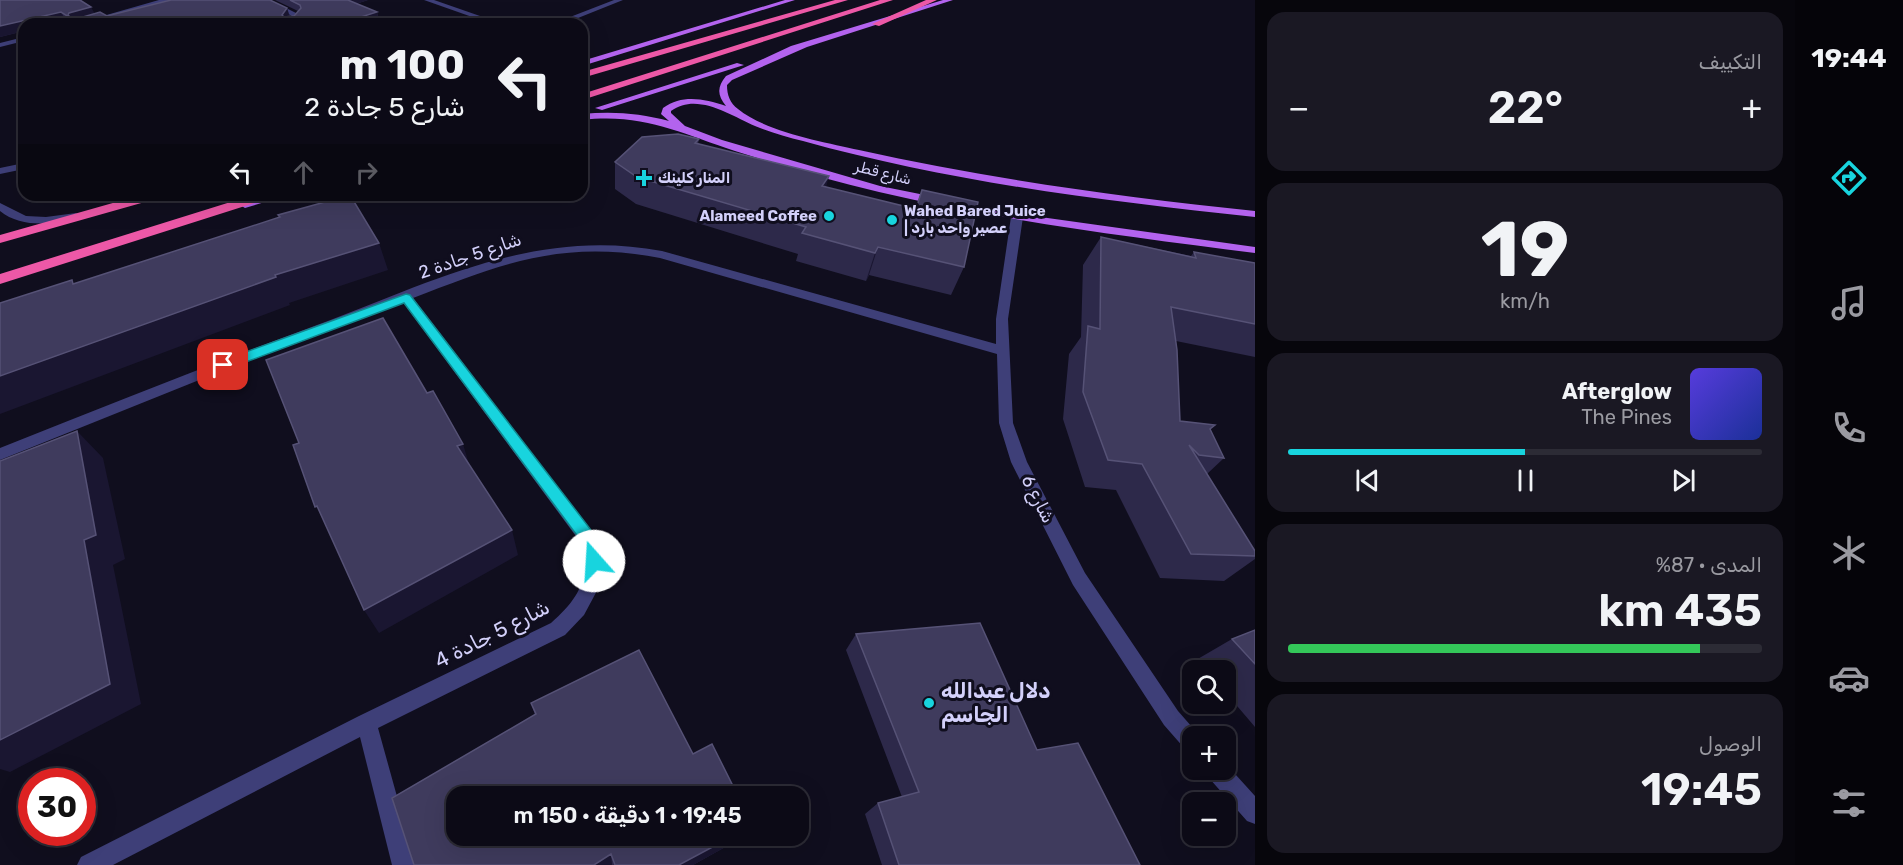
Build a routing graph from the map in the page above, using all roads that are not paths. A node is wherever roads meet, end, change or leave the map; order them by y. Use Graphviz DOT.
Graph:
graph roads {
  1 [pos="167,0"];
  2 [pos="264,0"];
  3 [pos="427,0"];
  4 [pos="620,0"];
  5 [pos="792,0"];
  6 [pos="844,0"];
  7 [pos="889,0"];
  8 [pos="933,0"];
  9 [pos="950,0"];
  10 [pos="444,3"];
  11 [pos="101,18"];
  12 [pos="296,18"];
  13 [pos="483,18"];
  14 [pos="572,18"];
  15 [pos="876,24"];
  16 [pos="18,40"];
  17 [pos="0,45"];
  18 [pos="804,45"];
  19 [pos="588,62"];
  20 [pos="588,73"];
  21 [pos="588,94"];
  22 [pos="588,113"];
  23 [pos="738,114"];
  24 [pos="588,115"];
  25 [pos="687,130"];
  26 [pos="18,167"];
  27 [pos="0,171"];
  28 [pos="134,201"];
  29 [pos="247,201"];
  30 [pos="260,201"];
  31 [pos="0,206"];
  32 [pos="1255,214"];
  33 [pos="82,216"];
  34 [pos="1017,217"];
  35 [pos="193,218"];
  36 [pos="0,239"];
  37 [pos="1255,250"];
  38 [pos="0,279"];
  39 [pos="406,298"];
  40 [pos="1003,351"];
  41 [pos="0,454"];
  42 [pos="366,723"];
  43 [pos="1182,731"];
  44 [pos="1226,780"];
  45 [pos="1255,813"];
  46 [pos="89,865"];
  47 [pos="404,865"];
  1 -- 11 [label="street"];
  2 -- 12 [label="street"];
  3 -- 10 [label="street"];
  4 -- 14 [label="street"];
  5 -- 19 [label="main road"];
  6 -- 20 [label="highway"];
  7 -- 21 [label="highway"];
  8 -- 15 [label="highway"];
  9 -- 15 [label="main road"];
  10 -- 13 [label="street"];
  15 -- 18 [label="main road"];
  16 -- 17 [label="street"];
  18 -- 22 [label="main road"];
  18 -- 23 [label="main road"];
  23 -- 25 [label="main road, شارع قطر"];
  23 -- 32 [label="main road, شارع قطر"];
  24 -- 25 [label="main road, شارع قطر"];
  25 -- 34 [label="main road, شارع قطر"];
  26 -- 27 [label="street"];
  28 -- 33 [label="highway"];
  29 -- 35 [label="highway"];
  30 -- 35 [label="main road"];
  31 -- 33 [label="street"];
  33 -- 36 [label="highway"];
  34 -- 37 [label="main road, شارع قطر"];
  34 -- 40 [label="street, شارع 6"];
  35 -- 38 [label="highway"];
  39 -- 40 [label="street, شارع 5 جادة 2"];
  39 -- 41 [label="street, شارع 5 جادة 2"];
  39 -- 42 [label="street, شارع 5 جادة 4"];
  40 -- 43 [label="street, شارع 6"];
  42 -- 46 [label="street, شارع 5 جادة 4"];
  42 -- 47 [label="street"];
  44 -- 45 [label="street"];
}
